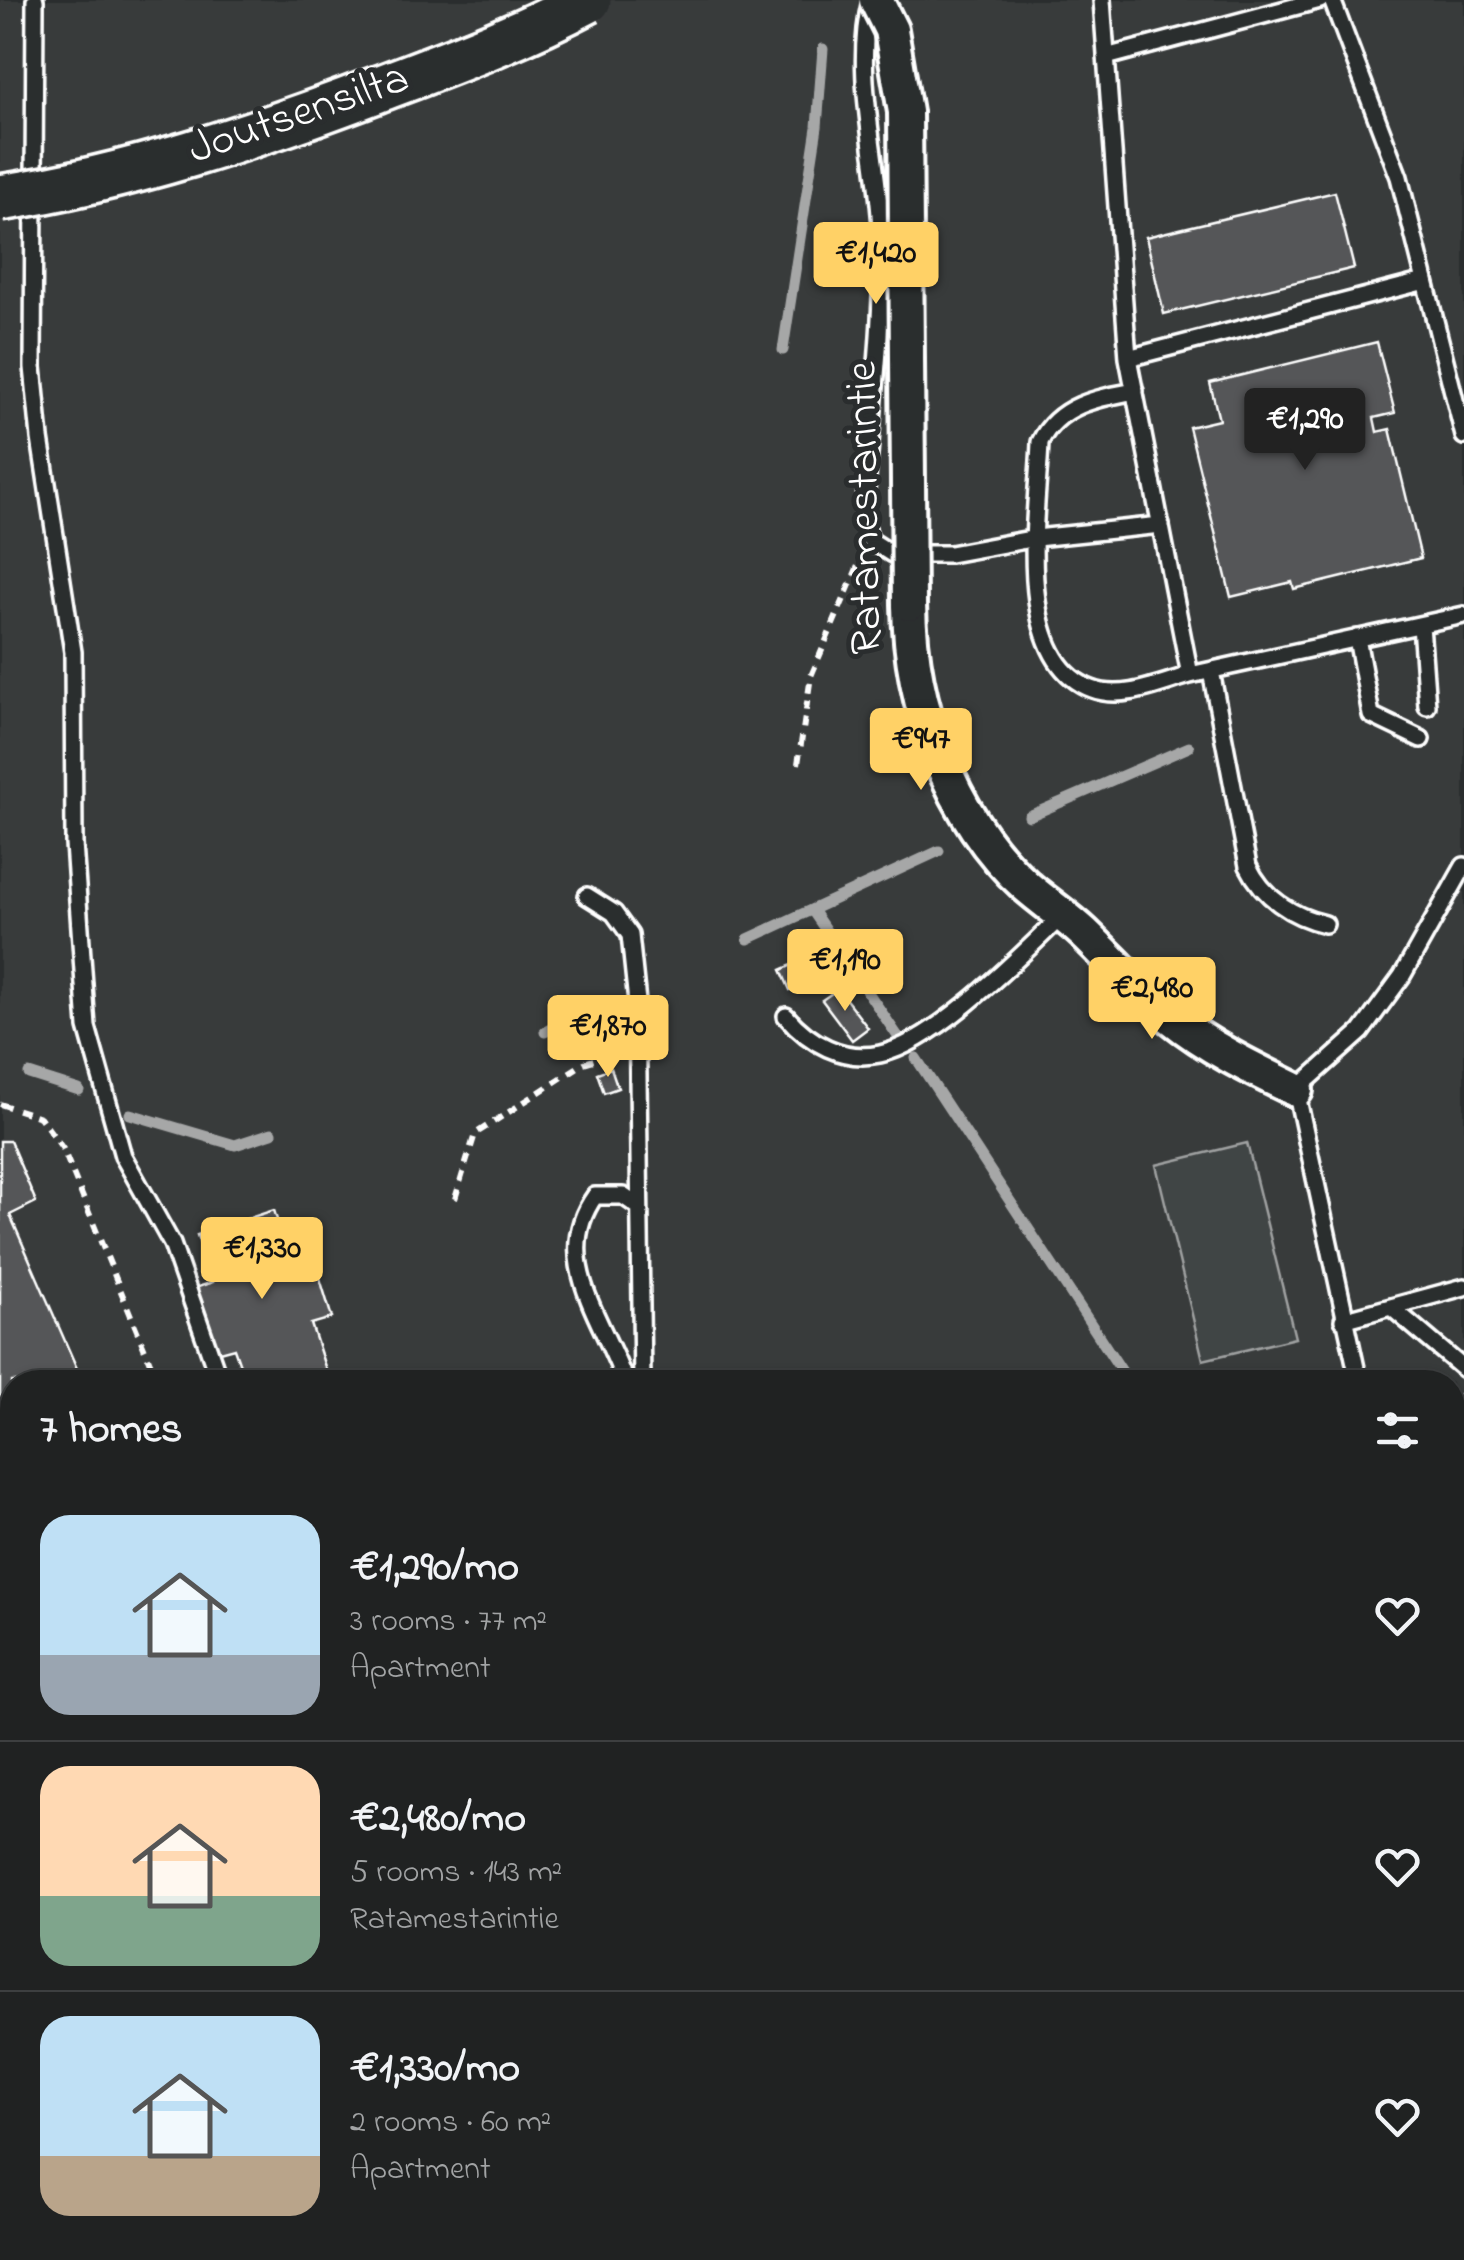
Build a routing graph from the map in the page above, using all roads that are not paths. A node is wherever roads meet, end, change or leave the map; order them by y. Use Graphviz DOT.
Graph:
graph roads {
  1 [pos="36,0"];
  2 [pos="588,0"];
  3 [pos="873,0"];
  4 [pos="1102,0"];
  5 [pos="1320,0"];
  6 [pos="1332,0"];
  7 [pos="1106,57"];
  8 [pos="0,198"];
  9 [pos="1425,281"];
  10 [pos="1128,358"];
  11 [pos="1135,391"];
  12 [pos="1464,436"];
  13 [pos="1161,526"];
  14 [pos="1036,538"];
  15 [pos="1464,615"];
  16 [pos="1421,625"];
  17 [pos="1357,638"];
  18 [pos="1211,671"];
  19 [pos="1190,675"];
  20 [pos="1427,706"];
  21 [pos="1421,739"];
  22 [pos="1464,866"];
  23 [pos="587,896"];
  24 [pos="1064,914"];
  25 [pos="1325,924"];
  26 [pos="786,1016"];
  27 [pos="1296,1090"];
  28 [pos="639,1208"];
  29 [pos="1464,1286"];
  30 [pos="1390,1307"];
  31 [pos="1343,1320"];
  32 [pos="1464,1369"];
  33 [pos="216,1370"];
  34 [pos="620,1370"];
  35 [pos="642,1370"];
  36 [pos="1356,1370"];
  1 -- 33 [label="lane"];
  2 -- 8 [label="main road, Joutsensilta, bridge"];
  3 -- 14 [label="lane"];
  3 -- 24 [label="street, Ratamestarintie, bridge"];
  4 -- 7 [label="lane"];
  5 -- 7 [label="lane"];
  6 -- 9 [label="lane"];
  7 -- 10 [label="lane"];
  9 -- 10 [label="lane"];
  9 -- 12 [label="lane"];
  10 -- 11 [label="lane"];
  11 -- 13 [label="lane"];
  11 -- 14 [label="lane"];
  13 -- 14 [label="lane"];
  13 -- 19 [label="lane"];
  14 -- 19 [label="lane"];
  15 -- 16 [label="lane"];
  16 -- 17 [label="lane"];
  16 -- 20 [label="lane"];
  17 -- 18 [label="lane"];
  17 -- 21 [label="lane"];
  18 -- 19 [label="lane"];
  18 -- 25 [label="lane"];
  22 -- 27 [label="lane"];
  23 -- 28 [label="lane"];
  24 -- 26 [label="lane"];
  24 -- 27 [label="street, Ratamestarintie"];
  27 -- 31 [label="lane"];
  28 -- 34 [label="lane"];
  28 -- 35 [label="lane"];
  29 -- 30 [label="lane"];
  30 -- 31 [label="lane"];
  30 -- 32 [label="lane"];
  31 -- 36 [label="lane"];
}
